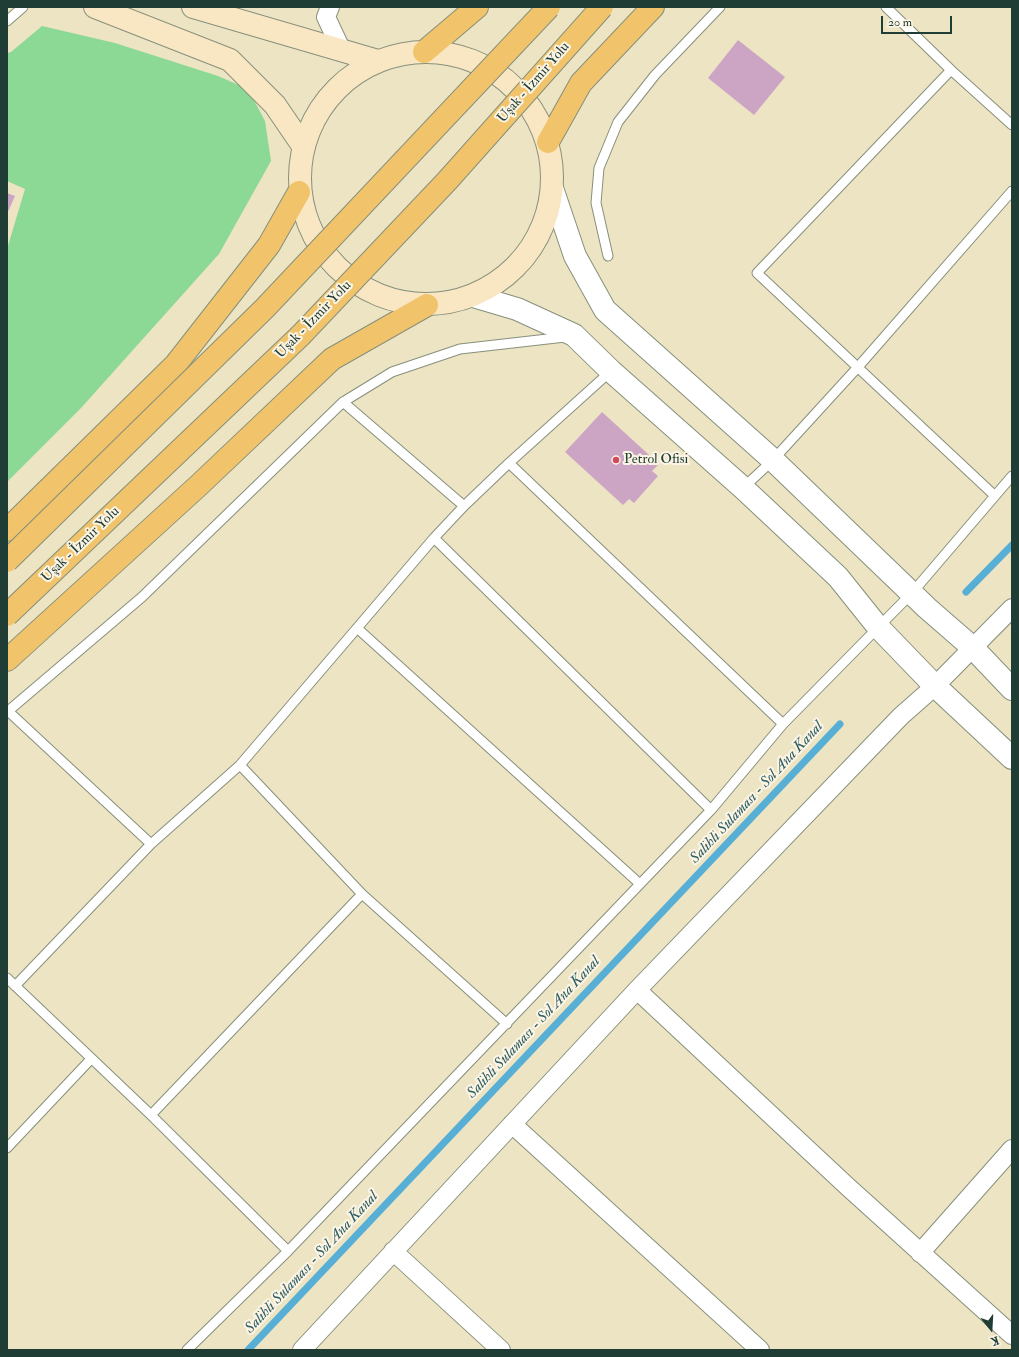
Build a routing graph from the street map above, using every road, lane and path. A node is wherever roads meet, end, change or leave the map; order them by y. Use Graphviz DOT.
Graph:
graph roads {
  1 [pos="23,7"];
  2 [pos="95,7"];
  3 [pos="193,7"];
  4 [pos="330,7"];
  5 [pos="477,7"];
  6 [pos="549,7"];
  7 [pos="602,7"];
  8 [pos="653,7"];
  9 [pos="720,7"];
  10 [pos="886,7"];
  11 [pos="7,20"];
  12 [pos="341,49"];
  13 [pos="424,52"];
  14 [pos="378,61"];
  15 [pos="951,70"];
  16 [pos="1012,125"];
  17 [pos="548,142"];
  18 [pos="303,146"];
  19 [pos="552,188"];
  20 [pos="1012,191"];
  21 [pos="300,192"];
  22 [pos="608,256"];
  23 [pos="473,296"];
  24 [pos="427,305"];
  25 [pos="574,335"];
  26 [pos="858,367"];
  27 [pos="611,371"];
  28 [pos="343,402"];
  29 [pos="773,460"];
  30 [pos="509,463"];
  31 [pos="1012,476"];
  32 [pos="743,488"];
  33 [pos="994,495"];
  34 [pos="464,506"];
  35 [pos="7,530"];
  36 [pos="434,538"];
  37 [pos="7,561"];
  38 [pos="912,593"];
  39 [pos="1012,608"];
  40 [pos="7,615"];
  41 [pos="878,627"];
  42 [pos="357,628"];
  43 [pos="972,648"];
  44 [pos="7,660"];
  45 [pos="935,686"];
  46 [pos="1012,689"];
  47 [pos="8,711"];
  48 [pos="783,724"];
  49 [pos="1012,758"];
  50 [pos="240,765"];
  51 [pos="711,810"];
  52 [pos="151,844"];
  53 [pos="640,884"];
  54 [pos="362,894"];
  55 [pos="7,978"];
  56 [pos="14,986"];
  57 [pos="636,990"];
  58 [pos="507,1024"];
  59 [pos="91,1059"];
  60 [pos="151,1115"];
  61 [pos="512,1124"];
  62 [pos="7,1148"];
  63 [pos="1012,1149"];
  64 [pos="288,1251"];
  65 [pos="393,1251"];
  66 [pos="920,1253"];
  67 [pos="1012,1336"];
  68 [pos="187,1350"];
  69 [pos="302,1350"];
  70 [pos="501,1350"];
  71 [pos="760,1350"];
  1 -- 11 [label="lane"];
  2 -- 18 [label="main road"];
  3 -- 12 [label="main road"];
  4 -- 12 [label="street"];
  5 -- 13 [label="highway"];
  6 -- 37 [label="highway, bridge"];
  7 -- 40 [label="highway, Uşak - İzmir Yolu, bridge"];
  8 -- 17 [label="highway"];
  9 -- 22 [label="lane"];
  10 -- 15 [label="lane"];
  12 -- 14 [label="main road"];
  13 -- 14 [label="main road"];
  13 -- 17 [label="main road"];
  14 -- 18 [label="main road"];
  15 -- 16 [label="lane"];
  15 -- 26 [label="lane"];
  17 -- 19 [label="main road"];
  18 -- 21 [label="main road"];
  19 -- 23 [label="main road"];
  19 -- 29 [label="street"];
  20 -- 26 [label="lane"];
  21 -- 24 [label="main road"];
  21 -- 35 [label="highway"];
  23 -- 24 [label="main road"];
  23 -- 25 [label="street"];
  24 -- 44 [label="highway"];
  25 -- 27 [label="street"];
  25 -- 28 [label="lane"];
  26 -- 29 [label="lane"];
  26 -- 33 [label="lane"];
  27 -- 30 [label="lane"];
  27 -- 32 [label="street"];
  28 -- 34 [label="lane"];
  28 -- 47 [label="lane"];
  29 -- 32 [label="lane"];
  29 -- 38 [label="street"];
  30 -- 34 [label="lane"];
  30 -- 48 [label="lane"];
  31 -- 33 [label="lane"];
  32 -- 41 [label="street"];
  33 -- 38 [label="lane"];
  34 -- 36 [label="lane"];
  36 -- 42 [label="lane"];
  36 -- 51 [label="lane"];
  38 -- 41 [label="lane"];
  38 -- 43 [label="street"];
  39 -- 43 [label="street"];
  41 -- 45 [label="street"];
  41 -- 48 [label="lane"];
  42 -- 50 [label="lane"];
  42 -- 53 [label="lane"];
  43 -- 45 [label="street"];
  43 -- 46 [label="street"];
  45 -- 49 [label="street"];
  45 -- 57 [label="street"];
  47 -- 52 [label="lane"];
  48 -- 51 [label="lane"];
  50 -- 52 [label="lane"];
  50 -- 54 [label="lane"];
  51 -- 53 [label="lane"];
  52 -- 56 [label="lane"];
  53 -- 58 [label="lane"];
  54 -- 58 [label="lane"];
  54 -- 60 [label="lane"];
  55 -- 56 [label="lane"];
  56 -- 59 [label="lane"];
  57 -- 61 [label="street"];
  57 -- 66 [label="street"];
  58 -- 64 [label="lane"];
  59 -- 60 [label="lane"];
  59 -- 62 [label="lane"];
  60 -- 64 [label="lane"];
  61 -- 65 [label="street"];
  61 -- 71 [label="street"];
  63 -- 66 [label="street"];
  64 -- 68 [label="lane"];
  65 -- 69 [label="street"];
  65 -- 70 [label="street"];
  66 -- 67 [label="street"];
}
